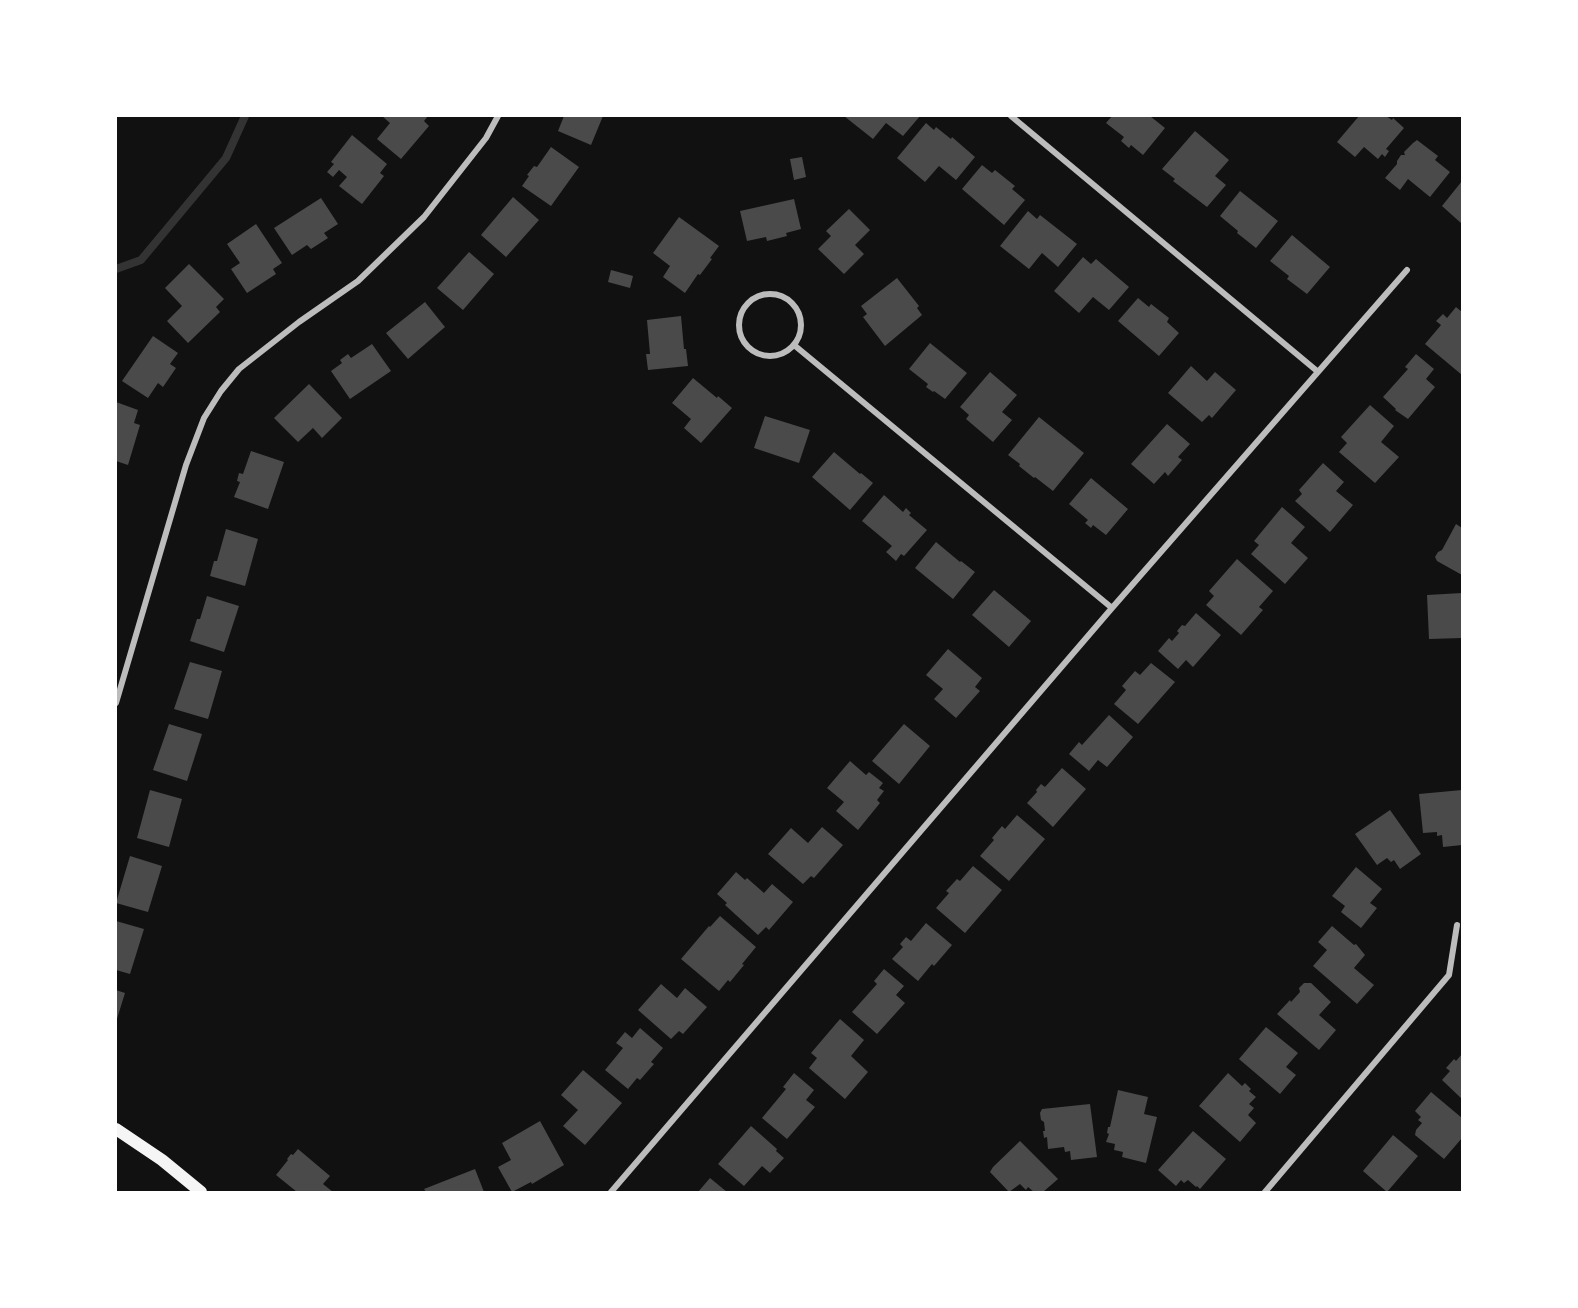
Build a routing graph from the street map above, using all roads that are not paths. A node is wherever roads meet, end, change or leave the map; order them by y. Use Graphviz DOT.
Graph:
graph roads {
  1 [pos="498,116"];
  2 [pos="1011,116"];
  3 [pos="1407,270"];
  4 [pos="794,345"];
  5 [pos="1317,371"];
  6 [pos="1112,608"];
  7 [pos="116,703"];
  8 [pos="1457,925"];
  9 [pos="116,1129"];
  10 [pos="201,1192"];
  11 [pos="611,1192"];
  12 [pos="1265,1192"];
  1 -- 7 [label="street"];
  2 -- 5 [label="street"];
  3 -- 5 [label="street"];
  4 -- 4 [label="street"];
  4 -- 6 [label="street"];
  5 -- 6 [label="street"];
  6 -- 11 [label="street"];
  8 -- 12 [label="street"];
  9 -- 10 [label="main road"];
}
